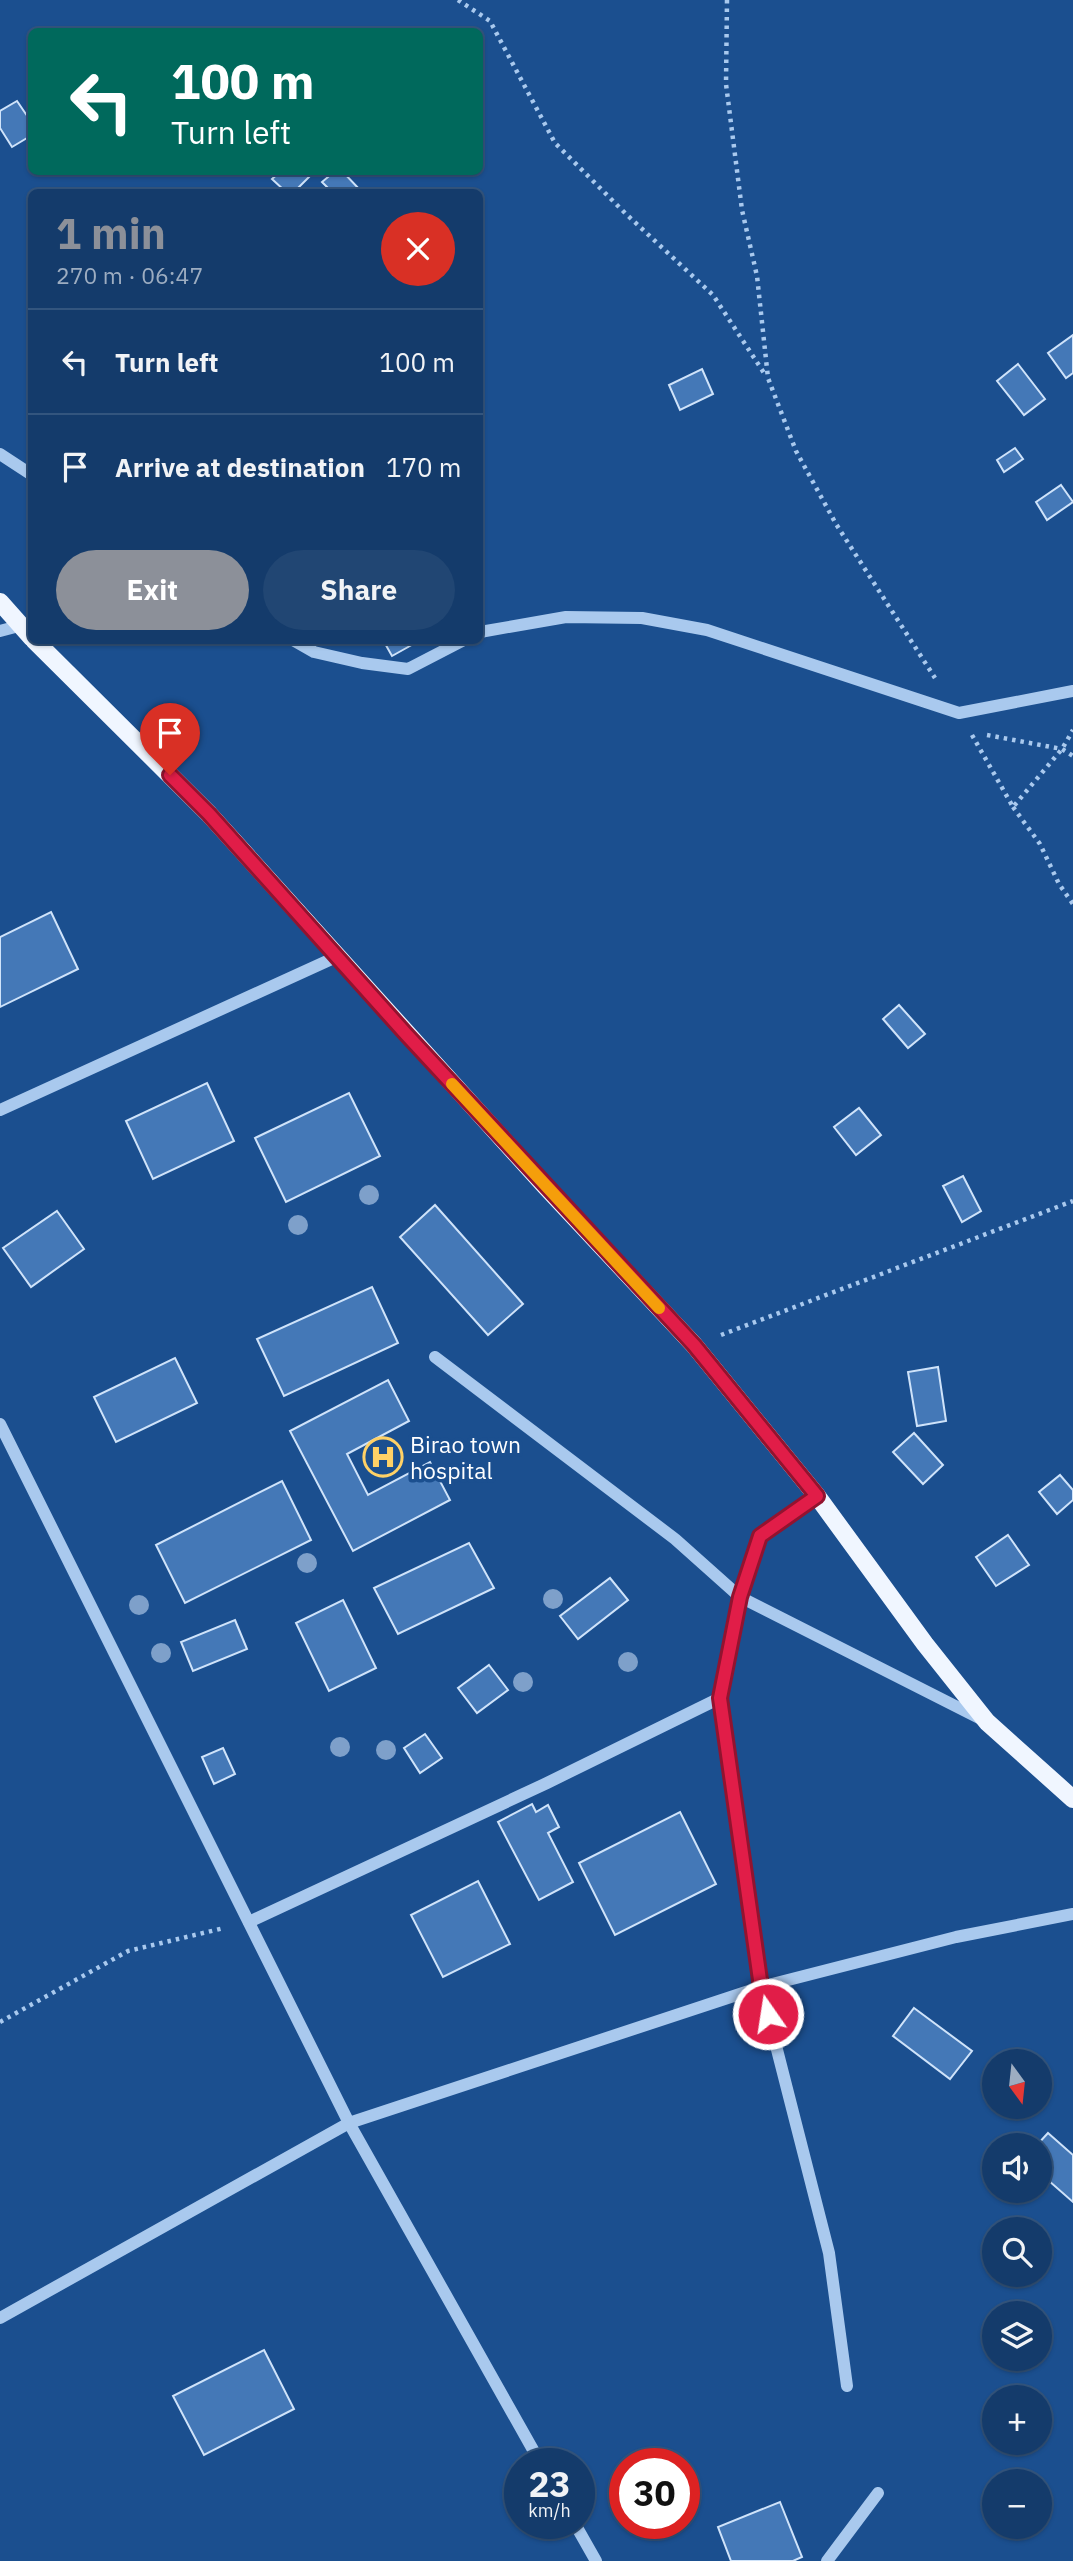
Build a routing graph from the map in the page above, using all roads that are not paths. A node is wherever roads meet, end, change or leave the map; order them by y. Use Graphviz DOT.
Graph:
graph roads {
  1 [pos="0,454"];
  2 [pos="28,472"];
  3 [pos="0,602"];
  4 [pos="0,631"];
  5 [pos="483,631"];
  6 [pos="28,635"];
  7 [pos="37,644"];
  8 [pos="300,644"];
  9 [pos="456,644"];
  10 [pos="1073,691"];
  11 [pos="336,957"];
  12 [pos="0,1110"];
  13 [pos="435,1357"];
  14 [pos="0,1424"];
  15 [pos="817,1496"];
  16 [pos="740,1597"];
  17 [pos="720,1698"];
  18 [pos="987,1722"];
  19 [pos="1073,1799"];
  20 [pos="1073,1914"];
  21 [pos="249,1922"];
  22 [pos="761,1987"];
  23 [pos="349,2123"];
  24 [pos="0,2318"];
  25 [pos="848,2386"];
  26 [pos="532,2448"];
  27 [pos="878,2493"];
  28 [pos="584,2539"];
  29 [pos="596,2561"];
  30 [pos="827,2561"];
  1 -- 2 [label="street"];
  3 -- 6 [label="main road"];
  4 -- 6 [label="street"];
  5 -- 10 [label="street"];
  7 -- 11 [label="main road"];
  8 -- 9 [label="street"];
  11 -- 12 [label="street"];
  11 -- 15 [label="main road"];
  13 -- 16 [label="street"];
  14 -- 21 [label="street"];
  15 -- 16 [label="street"];
  15 -- 18 [label="main road"];
  16 -- 17 [label="street"];
  16 -- 18 [label="street"];
  17 -- 21 [label="street"];
  17 -- 22 [label="street"];
  18 -- 19 [label="main road"];
  20 -- 22 [label="street"];
  21 -- 23 [label="street"];
  22 -- 23 [label="street"];
  22 -- 25 [label="street"];
  23 -- 24 [label="street"];
  23 -- 26 [label="street"];
  27 -- 30 [label="street"];
  28 -- 29 [label="street"];
}
